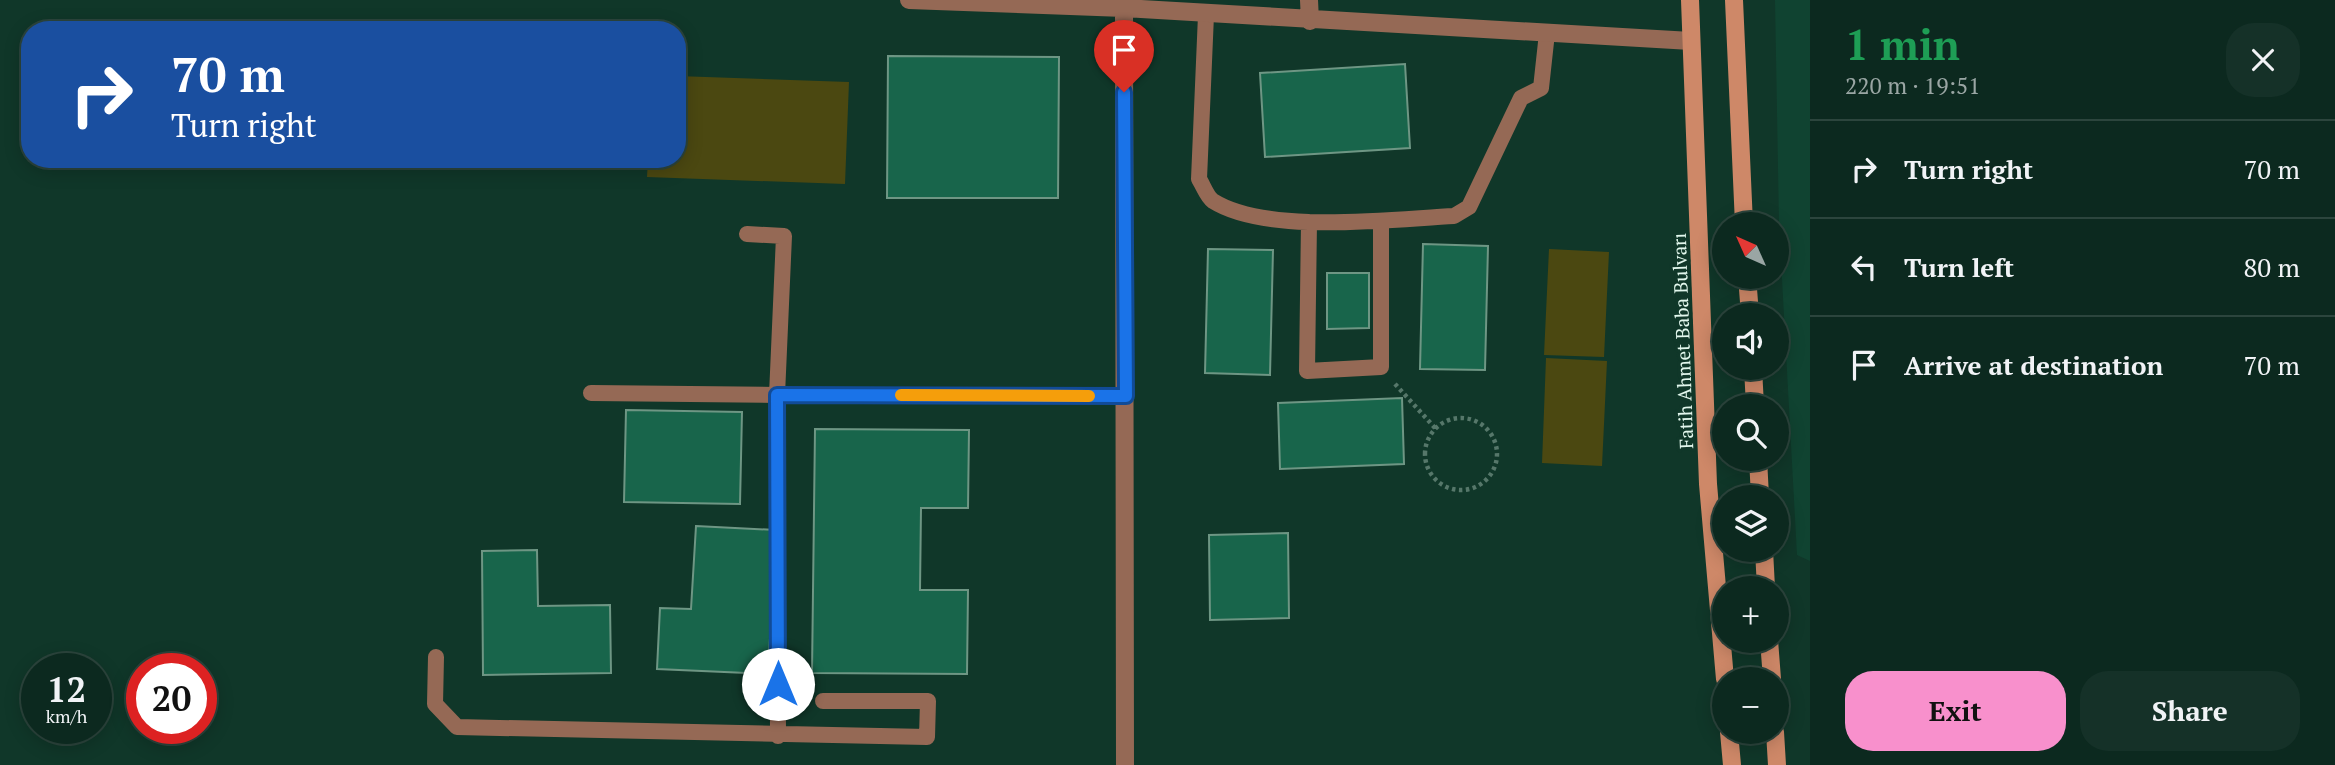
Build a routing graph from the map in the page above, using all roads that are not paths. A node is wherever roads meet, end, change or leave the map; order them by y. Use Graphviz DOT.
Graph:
graph roads {
  1 [pos="909,0"];
  2 [pos="1309,0"];
  3 [pos="1690,0"];
  4 [pos="1734,0"];
  5 [pos="1124,4"];
  6 [pos="1206,15"];
  7 [pos="1310,21"];
  8 [pos="1547,33"];
  9 [pos="1691,41"];
  10 [pos="1743,212"];
  11 [pos="1309,222"];
  12 [pos="1381,222"];
  13 [pos="747,234"];
  14 [pos="591,393"];
  15 [pos="777,395"];
  16 [pos="1126,396"];
  17 [pos="436,657"];
  18 [pos="1724,667"];
  19 [pos="823,701"];
  20 [pos="778,736"];
  21 [pos="1731,744"];
  22 [pos="1776,744"];
  23 [pos="1125,765"];
  24 [pos="1732,765"];
  25 [pos="1777,765"];
  1 -- 5 [label="street"];
  2 -- 7 [label="street"];
  3 -- 9 [label="main road, Fatih Ahmet Baba Bulvarı"];
  4 -- 10 [label="main road"];
  5 -- 6 [label="street"];
  5 -- 16 [label="street"];
  6 -- 7 [label="street"];
  6 -- 11 [label="lane"];
  7 -- 8 [label="street"];
  8 -- 9 [label="street"];
  8 -- 12 [label="lane"];
  9 -- 18 [label="main road, Fatih Ahmet Baba Bulvarı"];
  11 -- 12 [label="lane"];
  11 -- 12 [label="lane"];
  13 -- 15 [label="lane"];
  14 -- 15 [label="lane"];
  15 -- 16 [label="lane"];
  15 -- 20 [label="lane"];
  16 -- 23 [label="street"];
  17 -- 20 [label="lane"];
  19 -- 20 [label="lane"];
  21 -- 24 [label="main road"];
  22 -- 25 [label="main road"];
}
